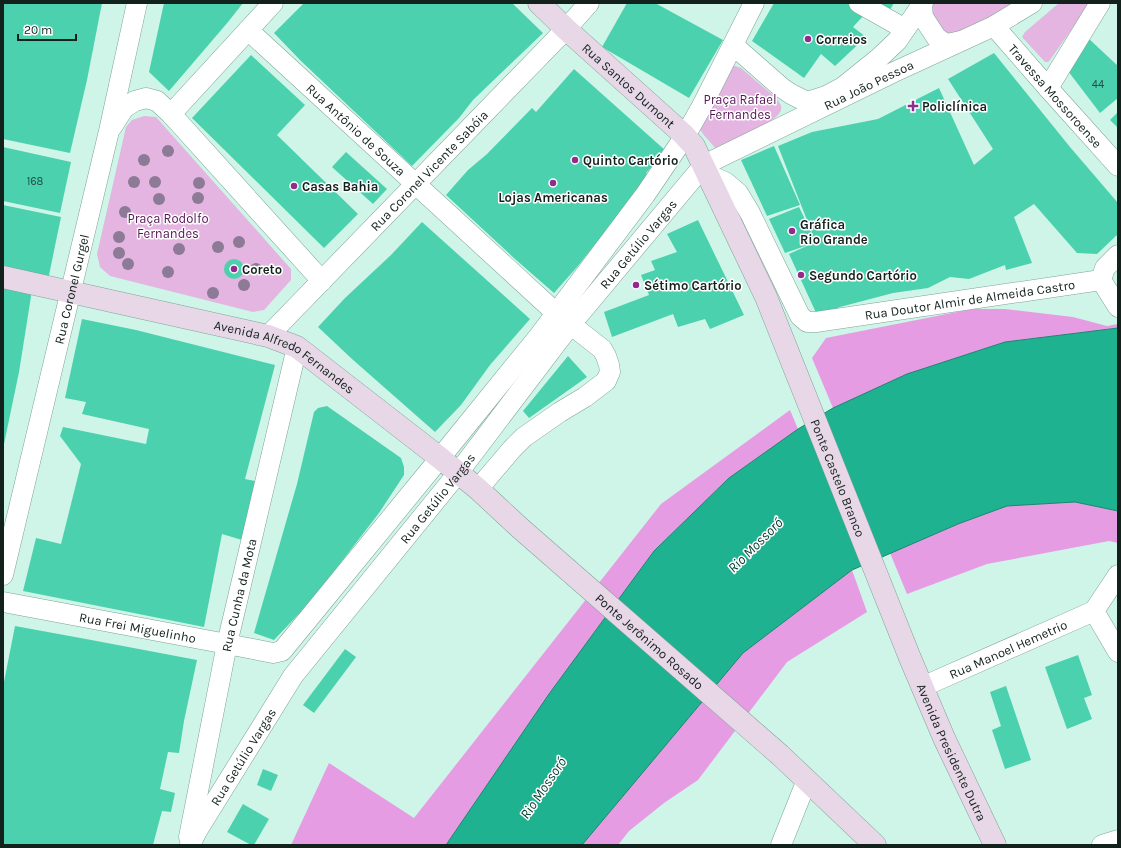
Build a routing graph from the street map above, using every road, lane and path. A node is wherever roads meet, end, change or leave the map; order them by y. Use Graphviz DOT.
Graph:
graph roads {
  1 [pos="137,3"];
  2 [pos="273,3"];
  3 [pos="539,3"];
  4 [pos="589,3"];
  5 [pos="754,3"];
  6 [pos="859,3"];
  7 [pos="1032,3"];
  8 [pos="1100,3"];
  9 [pos="922,4"];
  10 [pos="994,26"];
  11 [pos="566,29"];
  12 [pos="248,30"];
  13 [pos="905,30"];
  14 [pos="961,41"];
  15 [pos="733,44"];
  16 [pos="1048,88"];
  17 [pos="172,114"];
  18 [pos="109,131"];
  19 [pos="685,136"];
  20 [pos="1118,166"];
  21 [pos="706,170"];
  22 [pos="415,184"];
  23 [pos="1118,255"];
  24 [pos="3,277"];
  25 [pos="1101,280"];
  26 [pos="322,281"];
  27 [pos="71,292"];
  28 [pos="766,297"];
  29 [pos="1118,307"];
  30 [pos="564,319"];
  31 [pos="268,336"];
  32 [pos="297,347"];
  33 [pos="486,436"];
  34 [pos="512,449"];
  35 [pos="440,458"];
  36 [pos="458,473"];
  37 [pos="478,489"];
  38 [pos="520,528"];
  39 [pos="3,575"];
  40 [pos="1118,575"];
  41 [pos="3,602"];
  42 [pos="1094,610"];
  43 [pos="227,644"];
  44 [pos="1118,652"];
  45 [pos="272,654"];
  46 [pos="910,658"];
  47 [pos="922,687"];
  48 [pos="806,780"];
  49 [pos="989,840"];
  50 [pos="1118,840"];
  51 [pos="187,845"];
  52 [pos="190,845"];
  53 [pos="781,845"];
  54 [pos="875,845"];
  55 [pos="1102,845"];
  1 -- 18 [label="street, Rua Coronel Gurgel"];
  2 -- 12 [label="street"];
  3 -- 11 [label="main road, Rua Santos Dumont"];
  4 -- 11 [label="street, Rua Coronel Vicente Sabóia"];
  5 -- 15 [label="street, Rua Getúlio Vargas"];
  6 -- 13 [label="street"];
  7 -- 10 [label="street, Rua João Pessoa"];
  8 -- 16 [label="street"];
  9 -- 13 [label="street"];
  9 -- 14 [label="street"];
  10 -- 14 [label="street, Rua João Pessoa"];
  10 -- 16 [label="street, Travessa Mossoroense"];
  11 -- 19 [label="main road, Rua Santos Dumont"];
  11 -- 22 [label="street, Rua Coronel Vicente Sabóia"];
  12 -- 17 [label="street"];
  12 -- 22 [label="street, Rua Antônio de Souza"];
  13 -- 15 [label="street"];
  14 -- 21 [label="street, Rua João Pessoa"];
  15 -- 19 [label="street, Rua Getúlio Vargas"];
  16 -- 20 [label="street, Travessa Mossoroense"];
  17 -- 18 [label="street"];
  17 -- 26 [label="street"];
  18 -- 27 [label="street, Rua Coronel Gurgel"];
  19 -- 21 [label="main road, Rua Santos Dumont"];
  19 -- 30 [label="street, Rua Getúlio Vargas"];
  21 -- 25 [label="street, Rua Doutor Almir de Almeida Castro"];
  21 -- 28 [label="main road, Rua Santos Dumont"];
  21 -- 30 [label="street, Rua Getúlio Vargas"];
  22 -- 26 [label="street, Rua Coronel Vicente Sabóia"];
  22 -- 30 [label="street, Rua Antônio de Souza"];
  23 -- 25 [label="street"];
  24 -- 27 [label="main road, Avenida Alfredo Fernandes"];
  25 -- 29 [label="street"];
  26 -- 31 [label="street, Rua Coronel Vicente Sabóia"];
  27 -- 31 [label="main road, Avenida Alfredo Fernandes"];
  27 -- 39 [label="street, Rua Coronel Gurgel"];
  28 -- 46 [label="main road, Ponte Castelo Branco"];
  30 -- 33 [label="street, Rua Getúlio Vargas"];
  30 -- 34 [label="street, Rua Antônio de Souza"];
  30 -- 35 [label="street, Rua Getúlio Vargas"];
  31 -- 32 [label="main road, Avenida Alfredo Fernandes"];
  32 -- 35 [label="main road, Avenida Alfredo Fernandes"];
  32 -- 43 [label="street, Rua Cunha da Mota"];
  33 -- 34 [label="street"];
  33 -- 36 [label="street, Rua Getúlio Vargas"];
  34 -- 37 [label="street"];
  35 -- 36 [label="main road, Avenida Alfredo Fernandes"];
  35 -- 45 [label="street, Rua Getúlio Vargas"];
  36 -- 37 [label="main road, Avenida Alfredo Fernandes"];
  36 -- 52 [label="street, Rua Getúlio Vargas"];
  37 -- 38 [label="main road, Avenida Alfredo Fernandes"];
  38 -- 48 [label="main road, Ponte Jerônimo Rosado"];
  40 -- 42 [label="street"];
  41 -- 43 [label="street, Rua Frei Miguelinho"];
  42 -- 44 [label="street"];
  42 -- 47 [label="street, Rua Manoel Hemetrio"];
  43 -- 45 [label="street, Rua Frei Miguelinho"];
  43 -- 51 [label="street, Rua Cunha da Mota"];
  46 -- 47 [label="main road, Avenida Presidente Dutra"];
  47 -- 49 [label="main road, Avenida Presidente Dutra"];
  48 -- 53 [label="street"];
  48 -- 54 [label="main road"];
  50 -- 55 [label="street"];
}
